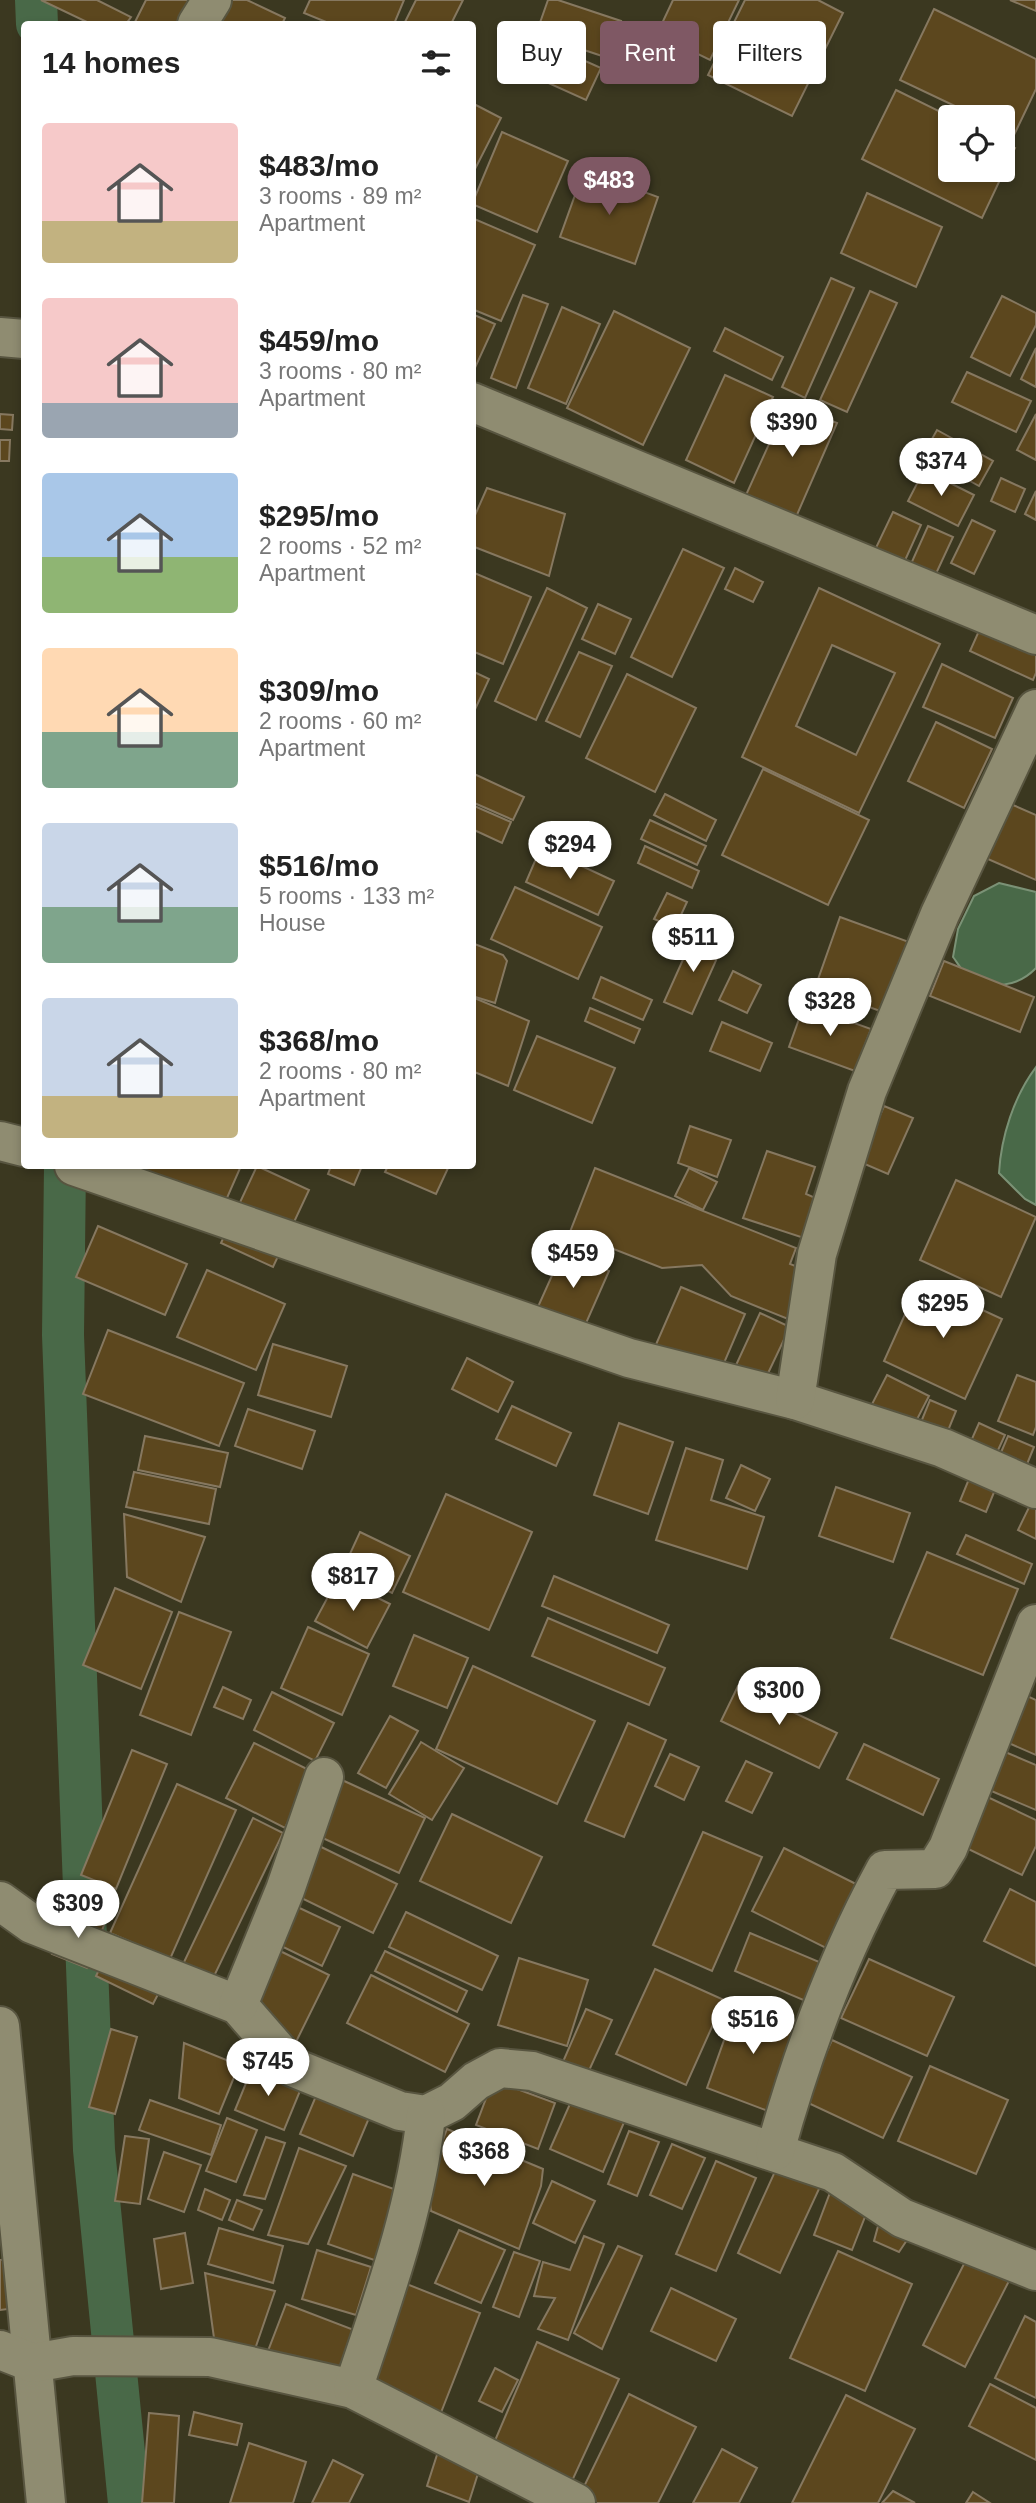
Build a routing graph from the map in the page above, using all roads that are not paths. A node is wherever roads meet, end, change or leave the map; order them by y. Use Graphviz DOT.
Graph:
graph roads {
  1 [pos="212,0"];
  2 [pos="199,21"];
  3 [pos="0,337"];
  4 [pos="21,340"];
  5 [pos="476,404"];
  6 [pos="1036,635"];
  7 [pos="1036,709"];
  8 [pos="82,1169"];
  9 [pos="795,1400"];
  10 [pos="1031,1476"];
  11 [pos="1036,1624"];
  12 [pos="324,1777"];
  13 [pos="0,1901"];
  14 [pos="238,2005"];
  15 [pos="0,2026"];
  16 [pos="426,2115"];
  17 [pos="775,2151"];
  18 [pos="1036,2271"];
  19 [pos="16,2357"];
  20 [pos="353,2389"];
  21 [pos="46,2503"];
  22 [pos="576,2503"];
  1 -- 2 [label="street"];
  3 -- 4 [label="street"];
  5 -- 6 [label="street"];
  7 -- 9 [label="street"];
  8 -- 9 [label="street"];
  9 -- 10 [label="street"];
  11 -- 17 [label="street"];
  12 -- 14 [label="street"];
  13 -- 14 [label="street"];
  14 -- 16 [label="street"];
  15 -- 19 [label="street"];
  16 -- 17 [label="street"];
  16 -- 20 [label="street"];
  17 -- 18 [label="street"];
  19 -- 20 [label="street"];
  19 -- 21 [label="street"];
  20 -- 22 [label="street"];
}
